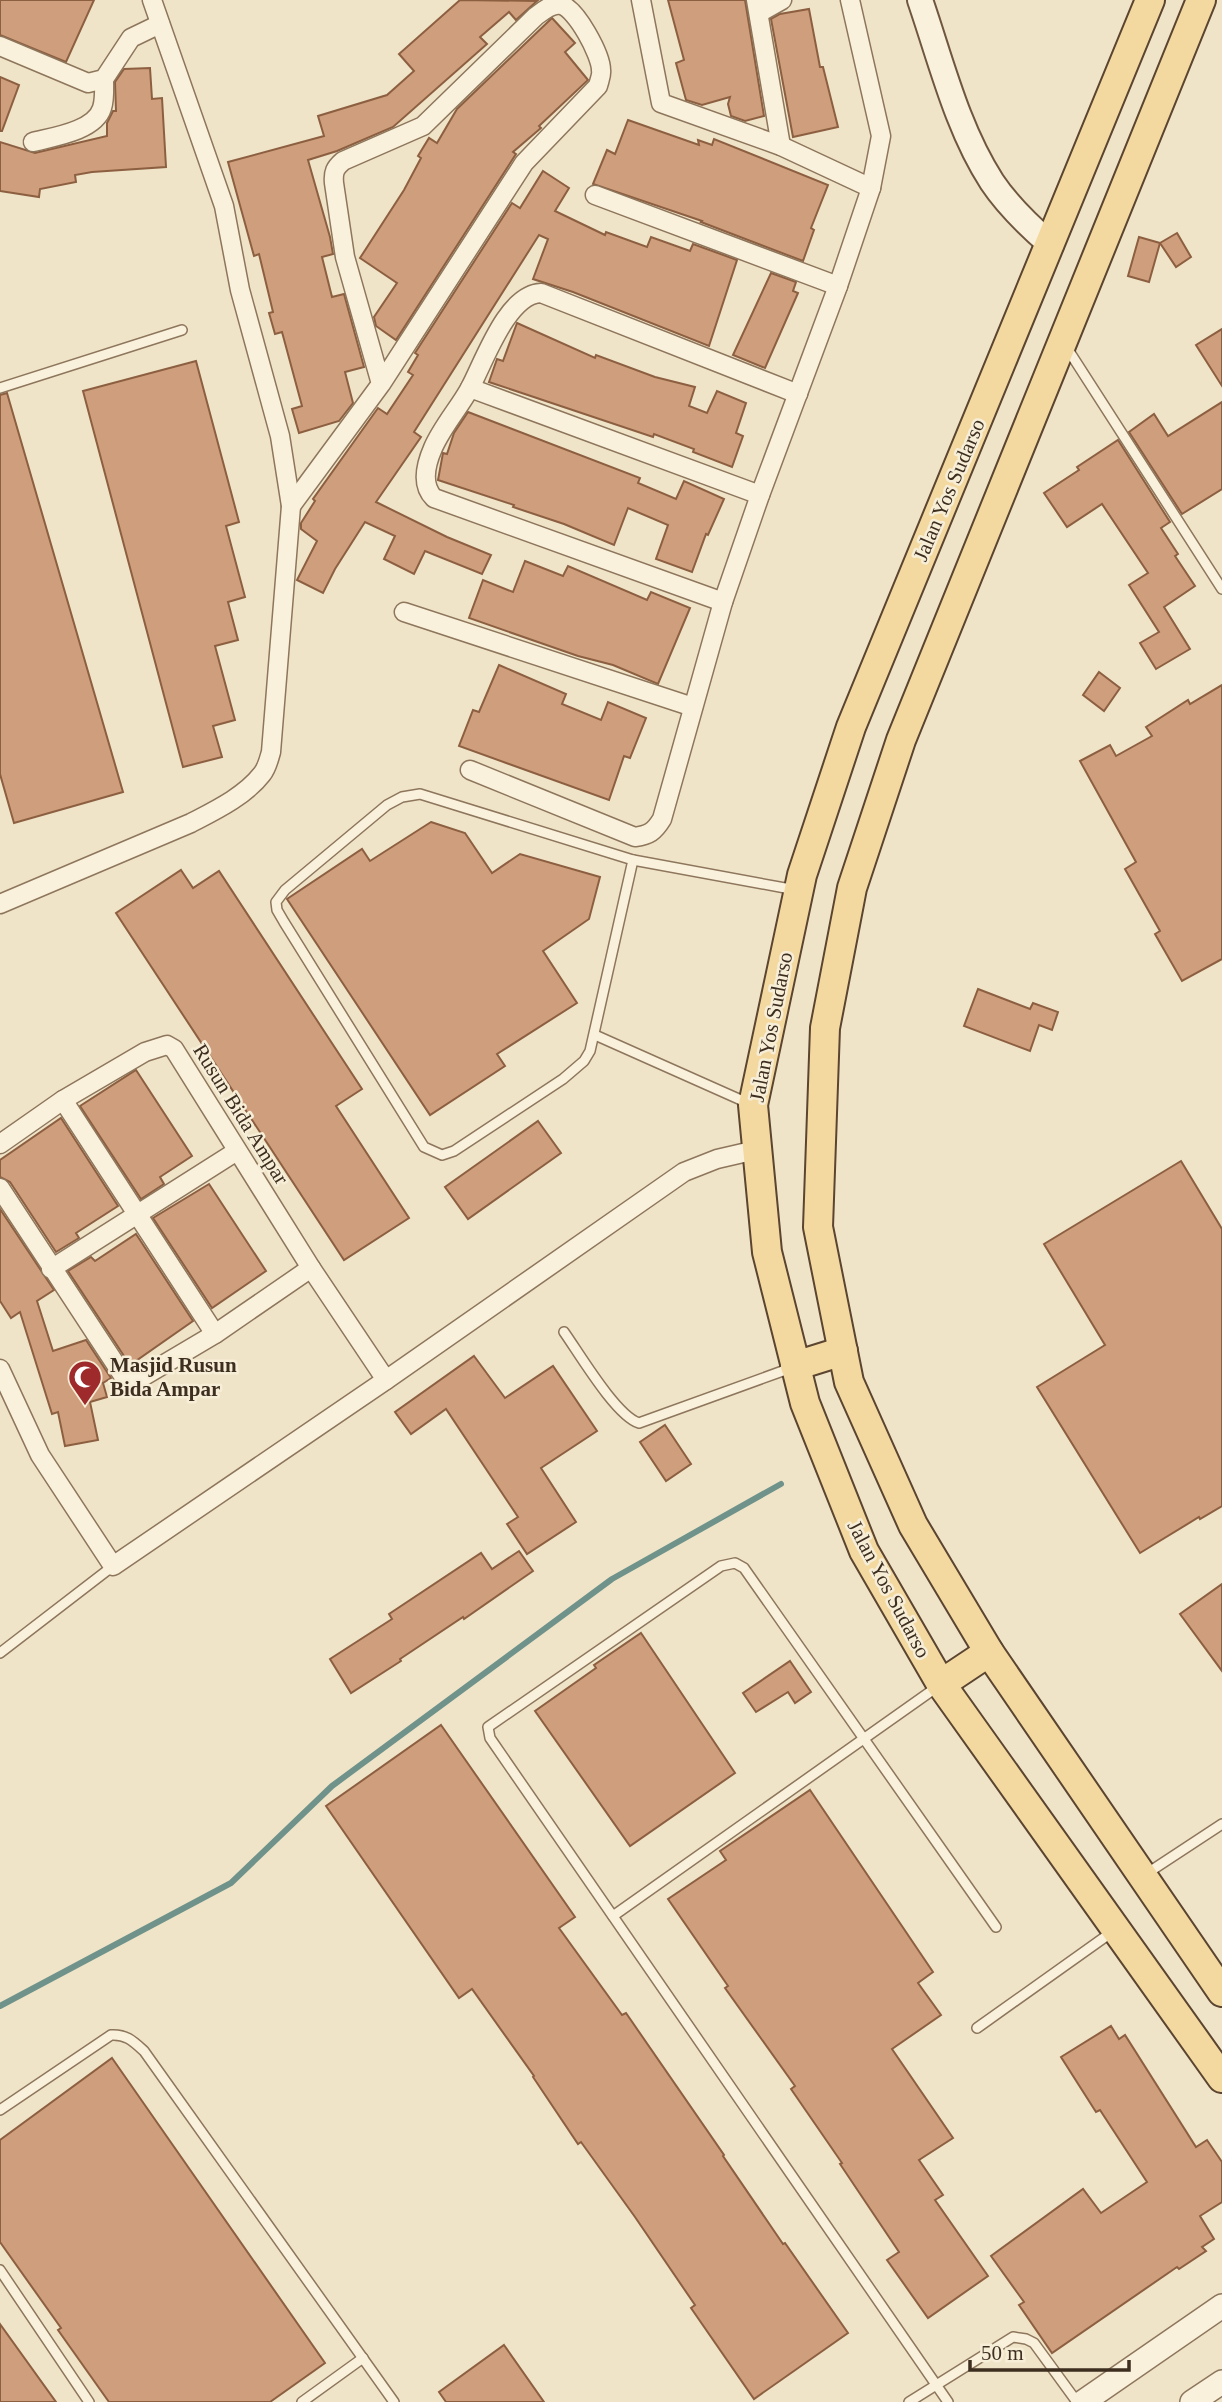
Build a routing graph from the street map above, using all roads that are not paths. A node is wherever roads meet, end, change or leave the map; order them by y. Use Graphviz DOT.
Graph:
graph roads {
  1 [pos="152,0"];
  2 [pos="641,0"];
  3 [pos="782,0"];
  4 [pos="850,0"];
  5 [pos="920,0"];
  6 [pos="1150,0"];
  7 [pos="1201,0"];
  8 [pos="757,6"];
  9 [pos="160,24"];
  10 [pos="0,46"];
  11 [pos="104,79"];
  12 [pos="33,142"];
  13 [pos="781,146"];
  14 [pos="871,188"];
  15 [pos="595,195"];
  16 [pos="1051,245"];
  17 [pos="838,286"];
  18 [pos="182,330"];
  19 [pos="1062,341"];
  20 [pos="382,384"];
  21 [pos="0,388"];
  22 [pos="470,388"];
  23 [pos="798,394"];
  24 [pos="760,495"];
  25 [pos="292,506"];
  26 [pos="1222,589"];
  27 [pos="723,602"];
  28 [pos="404,612"];
  29 [pos="693,706"];
  30 [pos="470,770"];
  31 [pos="633,860"];
  32 [pos="799,891"];
  33 [pos="0,904"];
  34 [pos="595,1035"];
  35 [pos="63,1100"];
  36 [pos="753,1105"];
  37 [pos="0,1144"];
  38 [pos="756,1150"];
  39 [pos="237,1151"];
  40 [pos="0,1188"];
  41 [pos="137,1214"];
  42 [pos="311,1268"];
  43 [pos="51,1269"];
  44 [pos="564,1332"];
  45 [pos="215,1334"];
  46 [pos="843,1351"];
  47 [pos="795,1366"];
  48 [pos="0,1369"];
  49 [pos="386,1380"];
  50 [pos="113,1566"];
  51 [pos="989,1652"];
  52 [pos="0,1653"];
  53 [pos="941,1684"];
  54 [pos="862,1738"];
  55 [pos="1222,1824"];
  56 [pos="1142,1877"];
  57 [pos="613,1916"];
  58 [pos="996,1927"];
  59 [pos="1116,1929"];
  60 [pos="1222,1992"];
  61 [pos="977,2028"];
  62 [pos="1222,2078"];
  63 [pos="0,2110"];
  64 [pos="0,2270"];
  65 [pos="1222,2306"];
  66 [pos="363,2358"];
  67 [pos="1222,2382"];
  68 [pos="935,2384"];
  69 [pos="89,2402"];
  70 [pos="302,2402"];
  71 [pos="394,2402"];
  72 [pos="909,2402"];
  73 [pos="948,2402"];
  74 [pos="1077,2402"];
  75 [pos="1083,2402"];
  76 [pos="1192,2402"];
  1 -- 9 [label="street"];
  2 -- 13 [label="street"];
  3 -- 8 [label="street"];
  4 -- 14 [label="street"];
  5 -- 16 [label="main road"];
  6 -- 16 [label="main road, Jalan Yos Sudarso"];
  7 -- 19 [label="main road"];
  8 -- 13 [label="street"];
  9 -- 11 [label="street"];
  9 -- 25 [label="street"];
  10 -- 11 [label="street"];
  11 -- 12 [label="street"];
  13 -- 14 [label="street"];
  14 -- 17 [label="street"];
  15 -- 17 [label="street"];
  16 -- 32 [label="main road, Jalan Yos Sudarso"];
  17 -- 23 [label="street"];
  18 -- 21 [label="lane"];
  19 -- 26 [label="lane"];
  19 -- 46 [label="main road"];
  20 -- 20 [label="street"];
  20 -- 25 [label="street"];
  22 -- 23 [label="street"];
  22 -- 24 [label="street"];
  22 -- 27 [label="street"];
  23 -- 24 [label="street"];
  24 -- 27 [label="street"];
  25 -- 33 [label="street"];
  27 -- 29 [label="street"];
  28 -- 29 [label="street"];
  29 -- 30 [label="street"];
  31 -- 32 [label="lane"];
  31 -- 34 [label="lane"];
  31 -- 34 [label="lane"];
  32 -- 36 [label="main road, Jalan Yos Sudarso"];
  34 -- 36 [label="lane"];
  35 -- 37 [label="street, Rusun Bida Ampar"];
  35 -- 39 [label="street, Rusun Bida Ampar"];
  35 -- 41 [label="street"];
  36 -- 38 [label="main road, Jalan Yos Sudarso"];
  38 -- 47 [label="main road, Jalan Yos Sudarso"];
  38 -- 49 [label="street"];
  39 -- 41 [label="street"];
  39 -- 42 [label="street, Rusun Bida Ampar"];
  40 -- 43 [label="street"];
  41 -- 43 [label="street"];
  41 -- 45 [label="street"];
  42 -- 45 [label="street"];
  42 -- 49 [label="street, Rusun Bida Ampar"];
  43 -- 45 [label="street"];
  44 -- 47 [label="lane"];
  46 -- 47 [label="main road"];
  46 -- 51 [label="main road"];
  47 -- 53 [label="main road, Jalan Yos Sudarso"];
  48 -- 50 [label="street"];
  49 -- 50 [label="street"];
  50 -- 52 [label="lane"];
  51 -- 53 [label="main road"];
  51 -- 56 [label="main road"];
  53 -- 54 [label="lane"];
  53 -- 59 [label="main road, Jalan Yos Sudarso"];
  54 -- 57 [label="lane"];
  54 -- 57 [label="lane"];
  54 -- 58 [label="lane"];
  55 -- 56 [label="lane"];
  56 -- 60 [label="main road"];
  57 -- 68 [label="lane"];
  59 -- 61 [label="lane"];
  59 -- 62 [label="main road, Jalan Yos Sudarso"];
  63 -- 66 [label="lane"];
  64 -- 69 [label="lane"];
  65 -- 75 [label="street"];
  66 -- 70 [label="lane"];
  66 -- 71 [label="lane"];
  67 -- 76 [label="street"];
  68 -- 72 [label="lane"];
  68 -- 73 [label="lane"];
  68 -- 74 [label="lane"];
}
